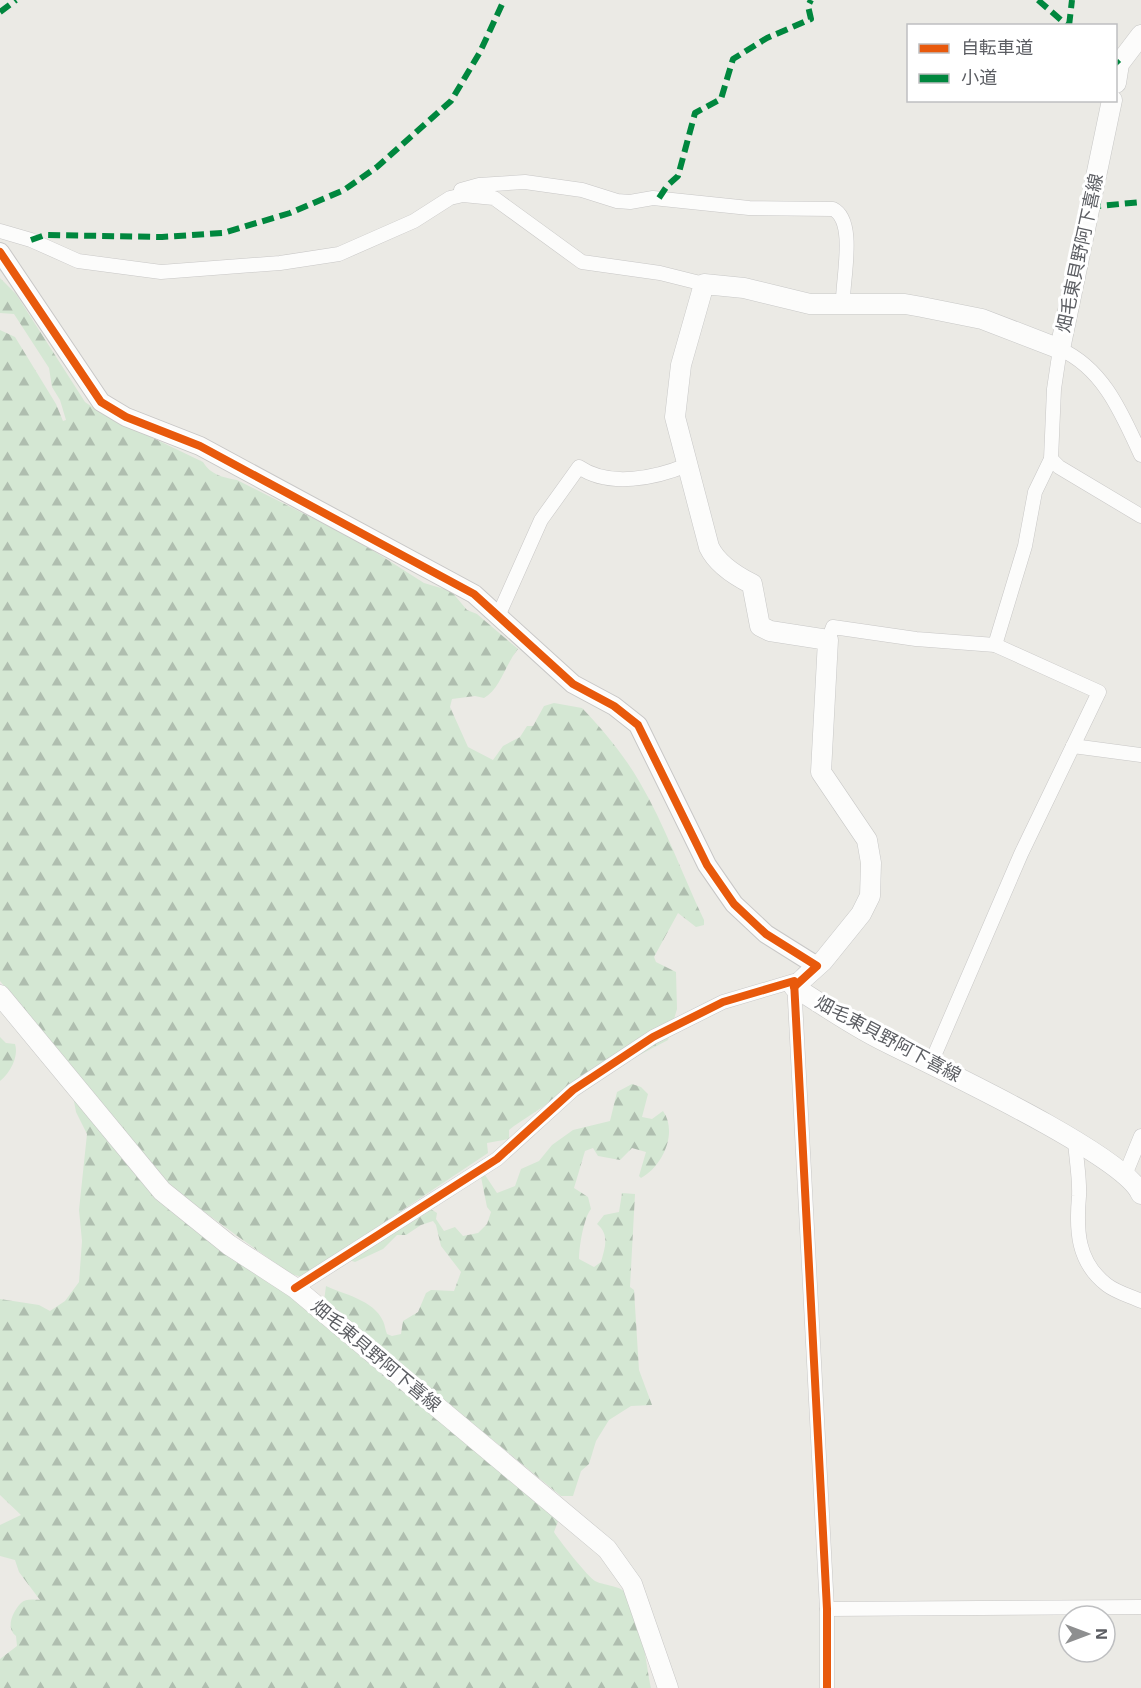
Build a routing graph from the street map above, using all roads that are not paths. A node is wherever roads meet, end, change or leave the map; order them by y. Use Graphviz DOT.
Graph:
graph roads {
  1 [pos="1141,35"];
  2 [pos="1117,77"];
  3 [pos="1112,102"];
  4 [pos="450,198"];
  5 [pos="0,231"];
  6 [pos="0,252"];
  7 [pos="705,284"];
  8 [pos="843,303"];
  9 [pos="1060,350"];
  10 [pos="1141,455"];
  11 [pos="1051,459"];
  12 [pos="687,465"];
  13 [pos="1141,516"];
  14 [pos="498,614"];
  15 [pos="828,640"];
  16 [pos="995,645"];
  17 [pos="1073,746"];
  18 [pos="1141,755"];
  19 [pos="794,987"];
  20 [pos="0,995"];
  21 [pos="931,1063"];
  22 [pos="1141,1136"];
  23 [pos="1075,1140"];
  24 [pos="1125,1175"];
  25 [pos="1141,1194"];
  26 [pos="295,1288"];
  27 [pos="1141,1300"];
  28 [pos="1141,1607"];
  29 [pos="827,1610"];
  30 [pos="668,1688"];
  31 [pos="827,1688"];
  1 -- 2 [label="main road"];
  3 -- 9 [label="main road, 畑毛東貝野阿下喜線"];
  4 -- 5 [label="street"];
  4 -- 7 [label="street"];
  4 -- 8 [label="street"];
  6 -- 14 [label="street"];
  7 -- 8 [label="main road, 畑毛東貝野阿下喜線"];
  7 -- 12 [label="main road"];
  8 -- 9 [label="main road, 畑毛東貝野阿下喜線"];
  9 -- 10 [label="street"];
  9 -- 11 [label="street"];
  11 -- 13 [label="street"];
  11 -- 16 [label="street"];
  12 -- 14 [label="street"];
  12 -- 15 [label="main road"];
  14 -- 19 [label="street"];
  15 -- 16 [label="street"];
  15 -- 19 [label="main road, 畑毛東貝野阿下喜線"];
  16 -- 17 [label="street"];
  17 -- 18 [label="street"];
  17 -- 21 [label="street"];
  19 -- 21 [label="main road, 畑毛東貝野阿下喜線"];
  19 -- 26 [label="street"];
  19 -- 29 [label="street"];
  20 -- 26 [label="main road, 畑毛東貝野阿下喜線"];
  21 -- 23 [label="main road, 畑毛東貝野阿下喜線"];
  22 -- 24 [label="street"];
  23 -- 24 [label="main road, 畑毛東貝野阿下喜線"];
  23 -- 27 [label="street"];
  24 -- 25 [label="main road, 畑毛東貝野阿下喜線"];
  26 -- 30 [label="main road, 畑毛東貝野阿下喜線"];
  28 -- 29 [label="street"];
  29 -- 31 [label="street"];
}
